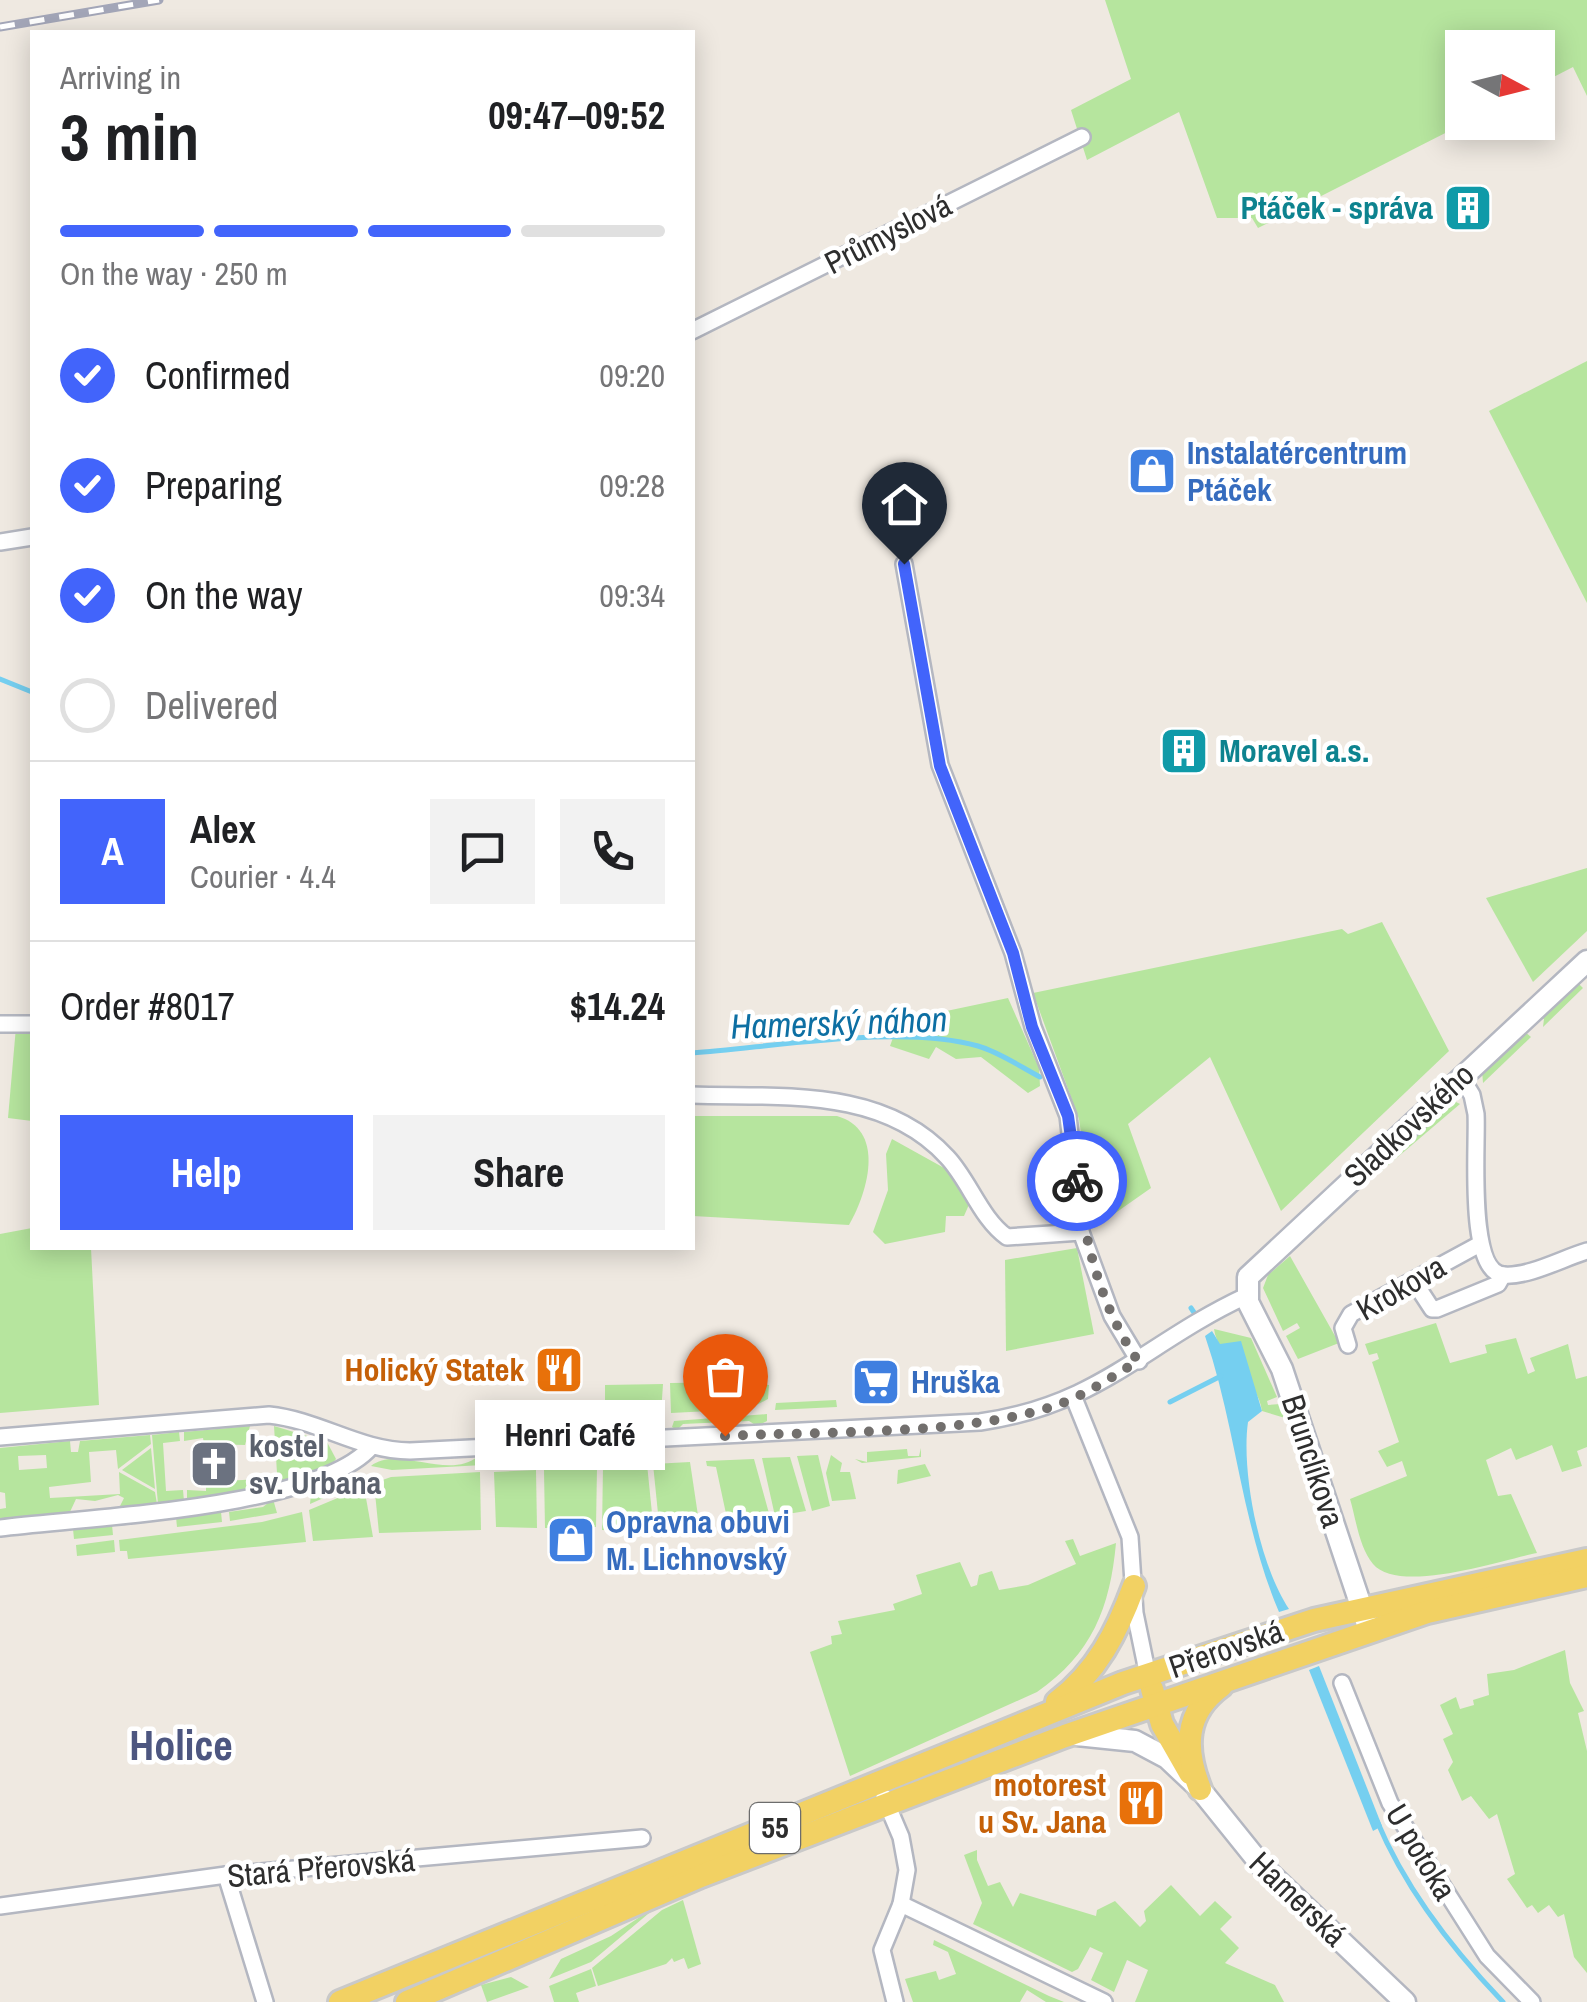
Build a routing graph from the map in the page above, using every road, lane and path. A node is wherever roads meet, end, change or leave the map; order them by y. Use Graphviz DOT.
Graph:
graph roads {
  1 [pos="1082,137"];
  2 [pos="695,330"];
  3 [pos="30,537"];
  4 [pos="0,542"];
  5 [pos="904,564"];
  6 [pos="1587,960"];
  7 [pos="0,1024"];
  8 [pos="30,1024"];
  9 [pos="1461,1077"];
  10 [pos="695,1095"];
  11 [pos="1081,1232"];
  12 [pos="1480,1244"];
  13 [pos="1587,1250"];
  14 [pos="1503,1275"];
  15 [pos="1413,1280"];
  16 [pos="1246,1296"];
  17 [pos="1348,1345"];
  18 [pos="1138,1361"];
  19 [pos="1074,1398"];
  20 [pos="0,1437"];
  21 [pos="371,1447"];
  22 [pos="0,1528"];
  23 [pos="1587,1560"];
  24 [pos="1587,1576"];
  25 [pos="1134,1586"];
  26 [pos="1362,1608"];
  27 [pos="1370,1631"];
  28 [pos="1244,1674"];
  29 [pos="1148,1676"];
  30 [pos="1342,1683"];
  31 [pos="1156,1704"];
  32 [pos="1030,1720"];
  33 [pos="1064,1736"];
  34 [pos="1200,1789"];
  35 [pos="883,1794"];
  36 [pos="642,1838"];
  37 [pos="226,1875"];
  38 [pos="901,1904"];
  39 [pos="0,1906"];
  40 [pos="265,2002"];
  41 [pos="340,2002"];
  42 [pos="407,2002"];
  43 [pos="895,2002"];
  44 [pos="1104,2002"];
  45 [pos="1404,2002"];
  46 [pos="1532,2002"];
  1 -- 2 [label="street, Průmyslová"];
  3 -- 4 [label="street"];
  5 -- 11 [label="street"];
  6 -- 9 [label="street, Sladkovského"];
  7 -- 8 [label="street"];
  9 -- 12 [label="street, Krokova"];
  9 -- 16 [label="street, Sladkovského"];
  10 -- 11 [label="street"];
  11 -- 18 [label="street"];
  12 -- 14 [label="street, Krokova"];
  12 -- 15 [label="street, Krokova"];
  13 -- 14 [label="street"];
  14 -- 15 [label="street"];
  15 -- 17 [label="street, Krokova"];
  16 -- 18 [label="street"];
  16 -- 26 [label="street, Brunclíkova"];
  18 -- 19 [label="street"];
  19 -- 21 [label="street"];
  19 -- 25 [label="street"];
  20 -- 21 [label="street"];
  21 -- 22 [label="street"];
  23 -- 26 [label="main road, Přerovská / 55"];
  24 -- 27 [label="main road, Přerovská / 55"];
  25 -- 29 [label="street"];
  25 -- 32 [label="main road"];
  26 -- 27 [label="street, Brunclíkova"];
  26 -- 29 [label="main road, Přerovská / 55"];
  27 -- 28 [label="main road, Přerovská / 55"];
  28 -- 31 [label="main road, Přerovská / 55"];
  28 -- 34 [label="main road"];
  29 -- 31 [label="main road"];
  29 -- 32 [label="main road, Přerovská / 55"];
  30 -- 46 [label="street, U potoka"];
  31 -- 33 [label="main road, Přerovská / 55"];
  31 -- 34 [label="main road"];
  32 -- 35 [label="main road, Přerovská / 55"];
  33 -- 34 [label="street, Hamerská"];
  33 -- 35 [label="main road, Přerovská / 55"];
  34 -- 45 [label="street, Hamerská"];
  35 -- 38 [label="street"];
  35 -- 41 [label="main road, Přerovská / 55"];
  35 -- 42 [label="main road, Přerovská / 55"];
  36 -- 37 [label="street, Stará Přerovská"];
  37 -- 39 [label="street, Stará Přerovská"];
  37 -- 40 [label="street"];
  38 -- 43 [label="street"];
  38 -- 44 [label="street"];
}
